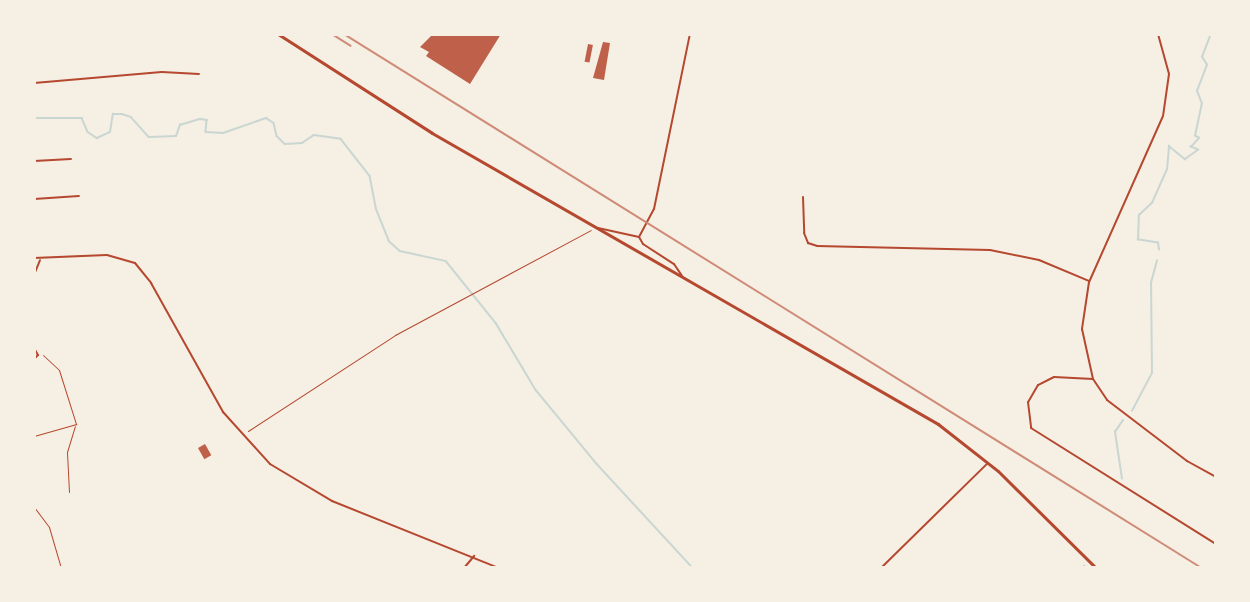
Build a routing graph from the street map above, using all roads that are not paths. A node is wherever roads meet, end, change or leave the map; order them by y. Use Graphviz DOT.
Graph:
graph roads {
  1 [pos="278,34"];
  2 [pos="690,34"];
  3 [pos="1158,34"];
  4 [pos="199,74"];
  5 [pos="34,83"];
  6 [pos="71,159"];
  7 [pos="34,161"];
  8 [pos="79,196"];
  9 [pos="803,197"];
  10 [pos="34,199"];
  11 [pos="596,228"];
  12 [pos="639,237"];
  13 [pos="34,258"];
  14 [pos="40,260"];
  15 [pos="34,275"];
  16 [pos="684,279"];
  17 [pos="1089,282"];
  18 [pos="34,348"];
  19 [pos="34,359"];
  20 [pos="1093,379"];
  21 [pos="988,463"];
  22 [pos="1215,477"];
  23 [pos="1215,544"];
  24 [pos="474,556"];
  25 [pos="464,567"];
  26 [pos="499,567"];
  27 [pos="881,567"];
  28 [pos="1096,567"];
  1 -- 11 [label="main road"];
  2 -- 12 [label="street"];
  3 -- 17 [label="street"];
  4 -- 5 [label="street"];
  6 -- 7 [label="street"];
  8 -- 10 [label="street"];
  9 -- 17 [label="street"];
  11 -- 12 [label="street"];
  11 -- 16 [label="main road"];
  12 -- 16 [label="street"];
  13 -- 14 [label="street"];
  14 -- 15 [label="street"];
  14 -- 24 [label="street"];
  16 -- 21 [label="main road"];
  17 -- 20 [label="street"];
  18 -- 19 [label="street"];
  20 -- 22 [label="street"];
  20 -- 23 [label="street"];
  21 -- 27 [label="street"];
  21 -- 28 [label="main road"];
  24 -- 25 [label="street"];
  24 -- 26 [label="street"];
}
